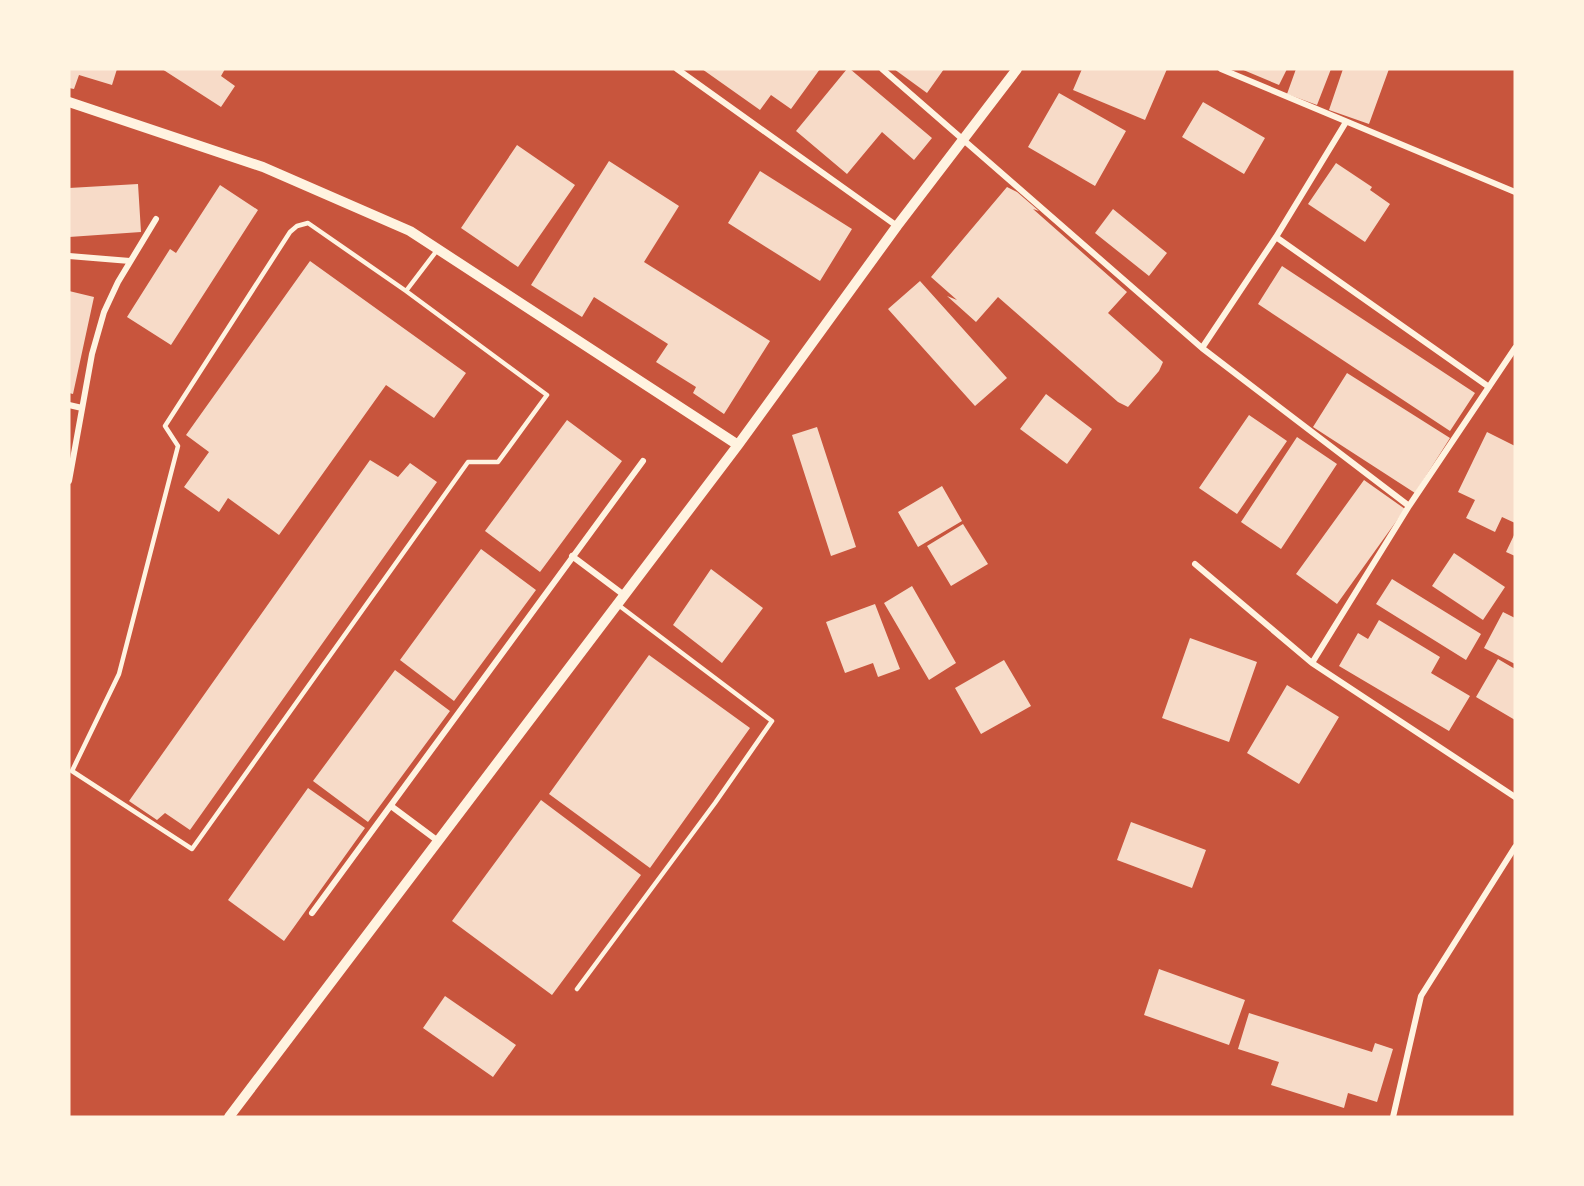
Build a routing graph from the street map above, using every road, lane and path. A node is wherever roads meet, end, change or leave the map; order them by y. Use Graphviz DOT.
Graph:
graph roads {
  1 [pos="676,69"];
  2 [pos="882,69"];
  3 [pos="1017,69"];
  4 [pos="1221,69"];
  5 [pos="69,102"];
  6 [pos="1347,122"];
  7 [pos="964,139"];
  8 [pos="1515,192"];
  9 [pos="156,219"];
  10 [pos="897,226"];
  11 [pos="1276,237"];
  12 [pos="438,249"];
  13 [pos="69,256"];
  14 [pos="130,261"];
  15 [pos="406,291"];
  16 [pos="1202,348"];
  17 [pos="1515,348"];
  18 [pos="1490,387"];
  19 [pos="69,405"];
  20 [pos="82,408"];
  21 [pos="738,445"];
  22 [pos="643,460"];
  23 [pos="69,481"];
  24 [pos="1409,506"];
  25 [pos="572,556"];
  26 [pos="1195,564"];
  27 [pos="621,600"];
  28 [pos="1312,663"];
  29 [pos="1515,797"];
  30 [pos="391,806"];
  31 [pos="438,841"];
  32 [pos="1515,847"];
  33 [pos="312,913"];
  34 [pos="577,989"];
  35 [pos="228,1117"];
  36 [pos="1394,1117"];
  1 -- 10 [label="street"];
  2 -- 7 [label="street"];
  3 -- 7 [label="street"];
  4 -- 6 [label="street"];
  5 -- 12 [label="street"];
  6 -- 8 [label="street"];
  6 -- 11 [label="street"];
  7 -- 10 [label="street"];
  7 -- 16 [label="street"];
  9 -- 14 [label="street"];
  10 -- 21 [label="street"];
  11 -- 16 [label="street"];
  11 -- 18 [label="street"];
  12 -- 15 [label="lane"];
  12 -- 21 [label="street"];
  13 -- 14 [label="street"];
  14 -- 20 [label="street"];
  15 -- 15 [label="lane"];
  16 -- 24 [label="street"];
  17 -- 18 [label="street"];
  18 -- 24 [label="street"];
  19 -- 20 [label="street"];
  20 -- 23 [label="street"];
  21 -- 27 [label="street"];
  22 -- 25 [label="street"];
  24 -- 28 [label="street"];
  25 -- 27 [label="street"];
  25 -- 30 [label="street"];
  26 -- 28 [label="street"];
  27 -- 31 [label="street"];
  27 -- 34 [label="lane"];
  28 -- 29 [label="street"];
  30 -- 31 [label="street"];
  30 -- 33 [label="street"];
  31 -- 35 [label="street"];
  32 -- 36 [label="street"];
}
